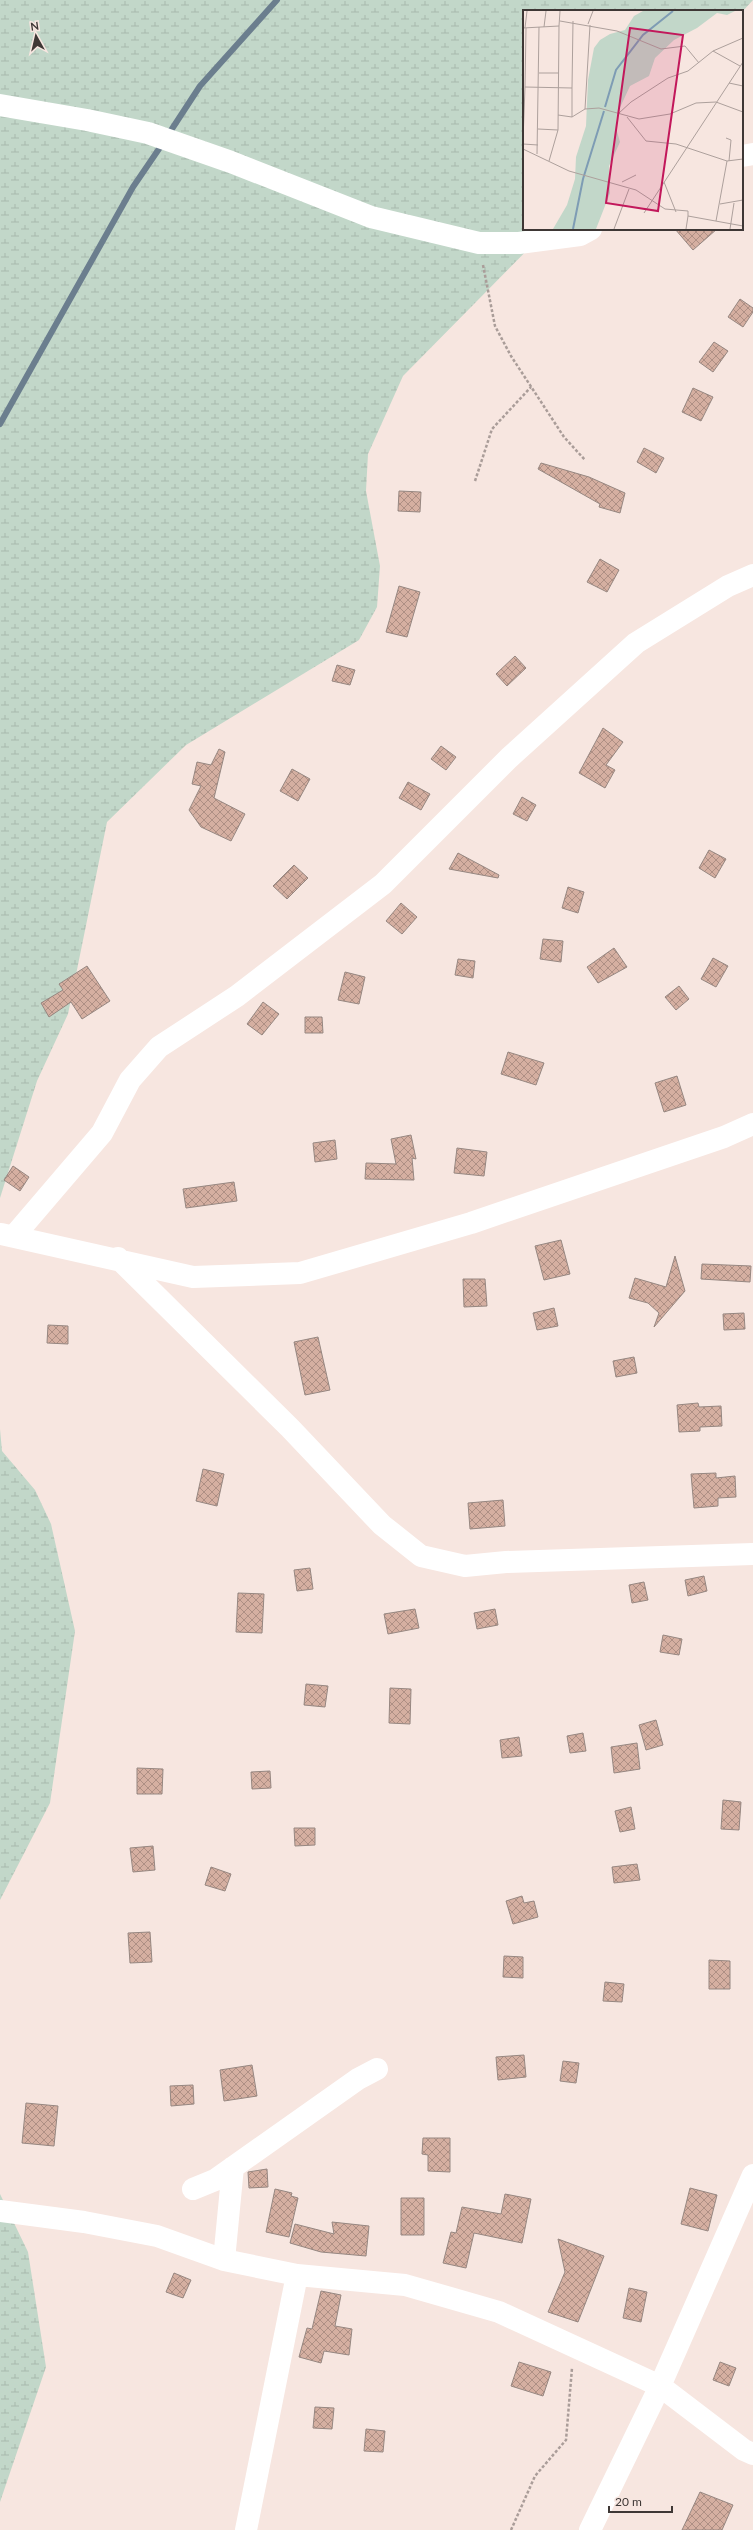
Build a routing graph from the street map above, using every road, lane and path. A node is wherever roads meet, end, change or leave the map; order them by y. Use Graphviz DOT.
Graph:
graph roads {
  1 [pos="0,105"];
  2 [pos="753,154"];
  3 [pos="743,156"];
  4 [pos="589,230"];
  5 [pos="479,243"];
  6 [pos="531,387"];
  7 [pos="585,460"];
  8 [pos="475,481"];
  9 [pos="753,575"];
  10 [pos="753,1124"];
  11 [pos="7,1235"];
  12 [pos="118,1258"];
  13 [pos="753,1554"];
  14 [pos="377,2070"];
  15 [pos="233,2167"];
  16 [pos="753,2176"];
  17 [pos="194,2189"];
  18 [pos="0,2211"];
  19 [pos="224,2260"];
  20 [pos="297,2275"];
  21 [pos="574,2346"];
  22 [pos="660,2386"];
  23 [pos="753,2454"];
  24 [pos="246,2530"];
  25 [pos="511,2530"];
  26 [pos="590,2530"];
  1 -- 5 [label="street"];
  2 -- 3 [label="street"];
  4 -- 5 [label="street"];
  5 -- 6 [label="path"];
  6 -- 7 [label="path"];
  6 -- 8 [label="path"];
  9 -- 11 [label="street"];
  10 -- 12 [label="street"];
  11 -- 12 [label="street"];
  12 -- 13 [label="street"];
  14 -- 15 [label="street"];
  15 -- 17 [label="street"];
  15 -- 19 [label="street"];
  16 -- 22 [label="street"];
  18 -- 19 [label="street"];
  19 -- 20 [label="street"];
  20 -- 21 [label="street"];
  20 -- 24 [label="street"];
  21 -- 22 [label="street"];
  21 -- 25 [label="path"];
  22 -- 23 [label="street"];
  22 -- 26 [label="street"];
}
